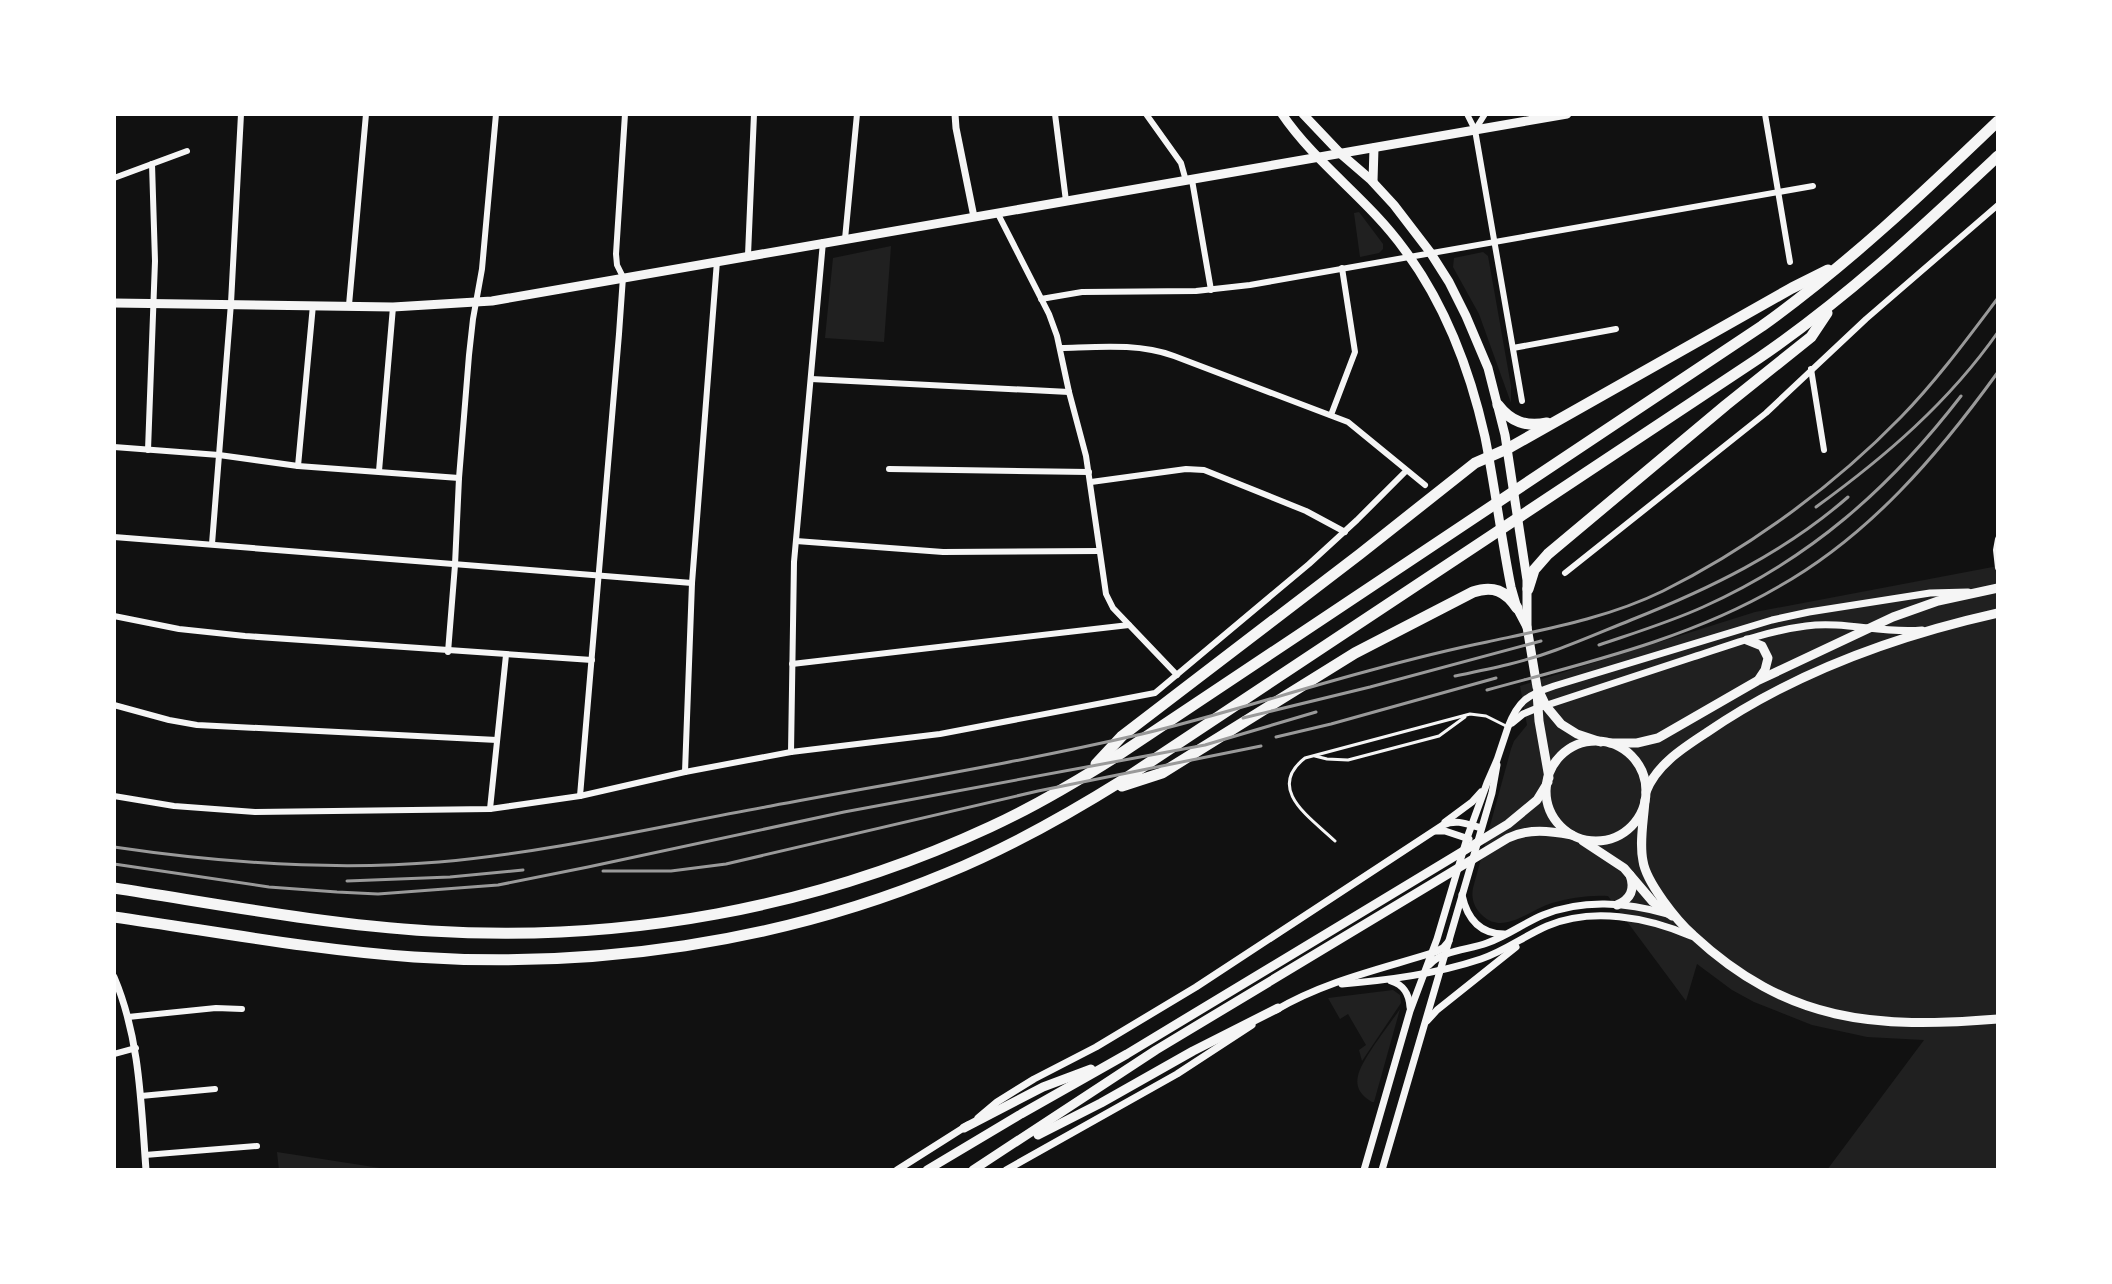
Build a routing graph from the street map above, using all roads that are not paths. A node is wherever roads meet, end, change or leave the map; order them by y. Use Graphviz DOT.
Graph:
graph roads {
  1 [pos="241,114"];
  2 [pos="366,114"];
  3 [pos="496,114"];
  4 [pos="625,114"];
  5 [pos="754,114"];
  6 [pos="857,114"];
  7 [pos="955,114"];
  8 [pos="1055,114"];
  9 [pos="1146,114"];
  10 [pos="1282,114"];
  11 [pos="1303,114"];
  12 [pos="1467,114"];
  13 [pos="1485,114"];
  14 [pos="1567,114"];
  15 [pos="1765,114"];
  16 [pos="1998,121"];
  17 [pos="1475,130"];
  18 [pos="1374,148"];
  19 [pos="187,151"];
  20 [pos="1341,154"];
  21 [pos="1998,156"];
  22 [pos="1319,158"];
  23 [pos="152,164"];
  24 [pos="114,178"];
  25 [pos="1189,180"];
  26 [pos="1373,181"];
  27 [pos="1813,186"];
  28 [pos="1778,192"];
  29 [pos="1066,201"];
  30 [pos="1998,205"];
  31 [pos="998,214"];
  32 [pos="974,217"];
  33 [pos="845,239"];
  34 [pos="1495,241"];
  35 [pos="823,242"];
  36 [pos="1430,252"];
  37 [pos="748,255"];
  38 [pos="1409,256"];
  39 [pos="717,261"];
  40 [pos="1846,261"];
  41 [pos="1790,262"];
  42 [pos="1342,268"];
  43 [pos="623,277"];
  44 [pos="1211,290"];
  45 [pos="1041,299"];
  46 [pos="476,302"];
  47 [pos="114,303"];
  48 [pos="231,303"];
  49 [pos="154,304"];
  50 [pos="1833,304"];
  51 [pos="313,305"];
  52 [pos="349,305"];
  53 [pos="393,307"];
  54 [pos="1616,329"];
  55 [pos="1061,348"];
  56 [pos="1513,348"];
  57 [pos="1811,369"];
  58 [pos="811,379"];
  59 [pos="1069,392"];
  60 [pos="1522,401"];
  61 [pos="1498,405"];
  62 [pos="1331,415"];
  63 [pos="1559,419"];
  64 [pos="114,447"];
  65 [pos="1507,449"];
  66 [pos="148,450"];
  67 [pos="1824,450"];
  68 [pos="219,455"];
  69 [pos="1488,456"];
  70 [pos="298,466"];
  71 [pos="889,469"];
  72 [pos="379,471"];
  73 [pos="1406,471"];
  74 [pos="1089,472"];
  75 [pos="459,478"];
  76 [pos="1091,482"];
  77 [pos="1425,485"];
  78 [pos="1345,532"];
  79 [pos="114,537"];
  80 [pos="1998,539"];
  81 [pos="796,541"];
  82 [pos="212,544"];
  83 [pos="1099,551"];
  84 [pos="455,565"];
  85 [pos="1998,568"];
  86 [pos="1565,573"];
  87 [pos="599,576"];
  88 [pos="692,583"];
  89 [pos="1998,588"];
  90 [pos="1528,589"];
  91 [pos="1978,592"];
  92 [pos="1517,608"];
  93 [pos="1998,613"];
  94 [pos="114,616"];
  95 [pos="1129,625"];
  96 [pos="1527,627"];
  97 [pos="1871,627"];
  98 [pos="1940,628"];
  99 [pos="1747,640"];
  100 [pos="448,652"];
  101 [pos="506,655"];
  102 [pos="592,660"];
  103 [pos="792,664"];
  104 [pos="1177,675"];
  105 [pos="1757,681"];
  106 [pos="1536,682"];
  107 [pos="114,705"];
  108 [pos="1470,714"];
  109 [pos="1508,727"];
  110 [pos="497,740"];
  111 [pos="1606,743"];
  112 [pos="791,752"];
  113 [pos="1315,756"];
  114 [pos="1497,760"];
  115 [pos="685,772"];
  116 [pos="1086,775"];
  117 [pos="1548,780"];
  118 [pos="1485,787"];
  119 [pos="1103,793"];
  120 [pos="114,796"];
  121 [pos="580,796"];
  122 [pos="1646,796"];
  123 [pos="490,809"];
  124 [pos="1471,825"];
  125 [pos="1481,828"];
  126 [pos="1432,831"];
  127 [pos="1574,836"];
  128 [pos="1467,838"];
  129 [pos="1335,841"];
  130 [pos="1477,841"];
  131 [pos="1628,872"];
  132 [pos="114,888"];
  133 [pos="1461,895"];
  134 [pos="1617,905"];
  135 [pos="114,917"];
  136 [pos="1675,917"];
  137 [pos="1536,931"];
  138 [pos="1510,932"];
  139 [pos="1696,938"];
  140 [pos="1449,941"];
  141 [pos="1432,953"];
  142 [pos="1445,954"];
  143 [pos="1440,970"];
  144 [pos="1424,974"];
  145 [pos="114,977"];
  146 [pos="1385,980"];
  147 [pos="1330,985"];
  148 [pos="1278,1008"];
  149 [pos="242,1009"];
  150 [pos="1410,1011"];
  151 [pos="128,1017"];
  152 [pos="1998,1019"];
  153 [pos="1421,1033"];
  154 [pos="136,1048"];
  155 [pos="114,1054"];
  156 [pos="1127,1054"];
  157 [pos="215,1089"];
  158 [pos="141,1096"];
  159 [pos="964,1128"];
  160 [pos="257,1146"];
  161 [pos="1009,1148"];
  162 [pos="145,1155"];
  163 [pos="146,1170"];
  164 [pos="897,1170"];
  165 [pos="927,1170"];
  166 [pos="973,1170"];
  167 [pos="1006,1170"];
  168 [pos="1364,1170"];
  169 [pos="1382,1170"];
  1 -- 48 [label="street"];
  2 -- 52 [label="street"];
  3 -- 46 [label="street"];
  4 -- 43 [label="street"];
  5 -- 37 [label="street"];
  6 -- 33 [label="street"];
  7 -- 32 [label="street"];
  8 -- 29 [label="street"];
  9 -- 25 [label="street"];
  10 -- 22 [label="main road"];
  11 -- 20 [label="main road"];
  12 -- 17 [label="street"];
  13 -- 17 [label="street"];
  14 -- 17 [label="main road"];
  15 -- 28 [label="street"];
  16 -- 40 [label="highway"];
  17 -- 18 [label="main road"];
  17 -- 34 [label="street"];
  18 -- 20 [label="main road"];
  18 -- 26 [label="main road"];
  19 -- 23 [label="street"];
  20 -- 22 [label="main road"];
  20 -- 26 [label="main road"];
  21 -- 50 [label="highway"];
  22 -- 25 [label="main road"];
  22 -- 38 [label="main road"];
  23 -- 24 [label="street"];
  23 -- 49 [label="street"];
  25 -- 29 [label="main road"];
  25 -- 44 [label="street"];
  26 -- 36 [label="main road"];
  27 -- 28 [label="street"];
  28 -- 34 [label="street"];
  28 -- 41 [label="street"];
  29 -- 31 [label="main road"];
  30 -- 57 [label="street"];
  31 -- 32 [label="main road"];
  31 -- 45 [label="street"];
  32 -- 33 [label="main road"];
  33 -- 35 [label="main road"];
  34 -- 36 [label="street"];
  34 -- 56 [label="street"];
  35 -- 37 [label="main road"];
  35 -- 58 [label="street"];
  36 -- 38 [label="street"];
  36 -- 61 [label="main road"];
  37 -- 39 [label="main road"];
  38 -- 42 [label="street"];
  38 -- 69 [label="main road"];
  39 -- 43 [label="main road"];
  39 -- 88 [label="street"];
  40 -- 63 [label="highway"];
  40 -- 116 [label="highway"];
  42 -- 44 [label="street"];
  42 -- 62 [label="street"];
  43 -- 46 [label="main road"];
  43 -- 87 [label="street"];
  44 -- 45 [label="street"];
  45 -- 55 [label="street"];
  46 -- 53 [label="main road"];
  46 -- 75 [label="street"];
  47 -- 49 [label="main road"];
  48 -- 49 [label="main road"];
  48 -- 51 [label="main road"];
  48 -- 68 [label="street"];
  49 -- 66 [label="street"];
  50 -- 90 [label="highway"];
  50 -- 119 [label="highway"];
  51 -- 52 [label="main road"];
  51 -- 70 [label="street"];
  52 -- 53 [label="main road"];
  53 -- 72 [label="street"];
  54 -- 56 [label="street"];
  55 -- 59 [label="street"];
  55 -- 62 [label="street"];
  56 -- 60 [label="street"];
  57 -- 67 [label="street"];
  57 -- 86 [label="street"];
  58 -- 59 [label="street"];
  58 -- 81 [label="street"];
  59 -- 74 [label="street"];
  61 -- 63 [label="highway"];
  61 -- 65 [label="main road"];
  62 -- 73 [label="street"];
  63 -- 65 [label="highway"];
  64 -- 66 [label="street"];
  65 -- 69 [label="highway"];
  65 -- 90 [label="main road"];
  66 -- 68 [label="street"];
  68 -- 70 [label="street"];
  68 -- 82 [label="street"];
  69 -- 92 [label="main road"];
  69 -- 116 [label="highway"];
  70 -- 72 [label="street"];
  71 -- 74 [label="street"];
  72 -- 75 [label="street"];
  73 -- 77 [label="street"];
  73 -- 78 [label="street"];
  74 -- 76 [label="street"];
  75 -- 84 [label="street"];
  76 -- 78 [label="street"];
  76 -- 83 [label="street"];
  78 -- 104 [label="street"];
  79 -- 82 [label="street"];
  80 -- 85 [label="street"];
  81 -- 83 [label="street"];
  81 -- 103 [label="street"];
  82 -- 84 [label="street"];
  83 -- 95 [label="street"];
  84 -- 87 [label="street"];
  84 -- 100 [label="street"];
  87 -- 88 [label="street"];
  87 -- 102 [label="street"];
  88 -- 115 [label="street"];
  89 -- 91 [label="main road"];
  90 -- 96 [label="main road"];
  91 -- 97 [label="main road"];
  91 -- 109 [label="street"];
  92 -- 96 [label="main road"];
  92 -- 119 [label="highway"];
  93 -- 98 [label="main road"];
  94 -- 100 [label="street"];
  95 -- 103 [label="street"];
  95 -- 104 [label="street"];
  96 -- 106 [label="main road"];
  97 -- 98 [label="street"];
  97 -- 99 [label="street"];
  97 -- 105 [label="main road"];
  98 -- 122 [label="main road"];
  99 -- 105 [label="main road"];
  99 -- 109 [label="street"];
  100 -- 101 [label="street"];
  101 -- 102 [label="street"];
  101 -- 110 [label="street"];
  102 -- 121 [label="street"];
  103 -- 112 [label="street"];
  104 -- 112 [label="street"];
  105 -- 111 [label="main road"];
  106 -- 111 [label="main road"];
  106 -- 117 [label="main road"];
  107 -- 110 [label="street"];
  108 -- 109 [label="lane"];
  108 -- 113 [label="lane"];
  108 -- 113 [label="lane"];
  109 -- 114 [label="street"];
  110 -- 123 [label="street"];
  111 -- 117 [label="main road"];
  111 -- 122 [label="main road"];
  112 -- 115 [label="street"];
  113 -- 129 [label="lane"];
  114 -- 118 [label="street"];
  114 -- 125 [label="street"];
  115 -- 121 [label="street"];
  116 -- 132 [label="highway"];
  117 -- 127 [label="main road"];
  117 -- 156 [label="main road"];
  118 -- 124 [label="street"];
  118 -- 126 [label="street"];
  119 -- 135 [label="highway"];
  120 -- 123 [label="street"];
  121 -- 123 [label="street"];
  122 -- 127 [label="main road"];
  122 -- 136 [label="main road"];
  124 -- 125 [label="street"];
  124 -- 126 [label="street"];
  124 -- 128 [label="street"];
  125 -- 130 [label="street"];
  126 -- 128 [label="street"];
  126 -- 159 [label="street"];
  127 -- 131 [label="main road"];
  127 -- 161 [label="main road"];
  128 -- 130 [label="street"];
  128 -- 141 [label="street"];
  130 -- 133 [label="street"];
  131 -- 134 [label="main road"];
  131 -- 136 [label="main road"];
  133 -- 138 [label="street"];
  133 -- 140 [label="street"];
  134 -- 136 [label="street"];
  134 -- 138 [label="street"];
  136 -- 139 [label="main road"];
  137 -- 139 [label="street"];
  137 -- 143 [label="street"];
  137 -- 153 [label="street"];
  138 -- 142 [label="street"];
  139 -- 152 [label="main road"];
  140 -- 141 [label="street"];
  140 -- 142 [label="street"];
  141 -- 144 [label="street"];
  141 -- 147 [label="street"];
  142 -- 143 [label="street"];
  142 -- 144 [label="street"];
  143 -- 144 [label="street"];
  143 -- 153 [label="street"];
  144 -- 146 [label="street"];
  144 -- 150 [label="street"];
  145 -- 151 [label="street"];
  146 -- 147 [label="street"];
  146 -- 150 [label="street"];
  147 -- 148 [label="street"];
  148 -- 161 [label="main road"];
  148 -- 167 [label="street"];
  149 -- 151 [label="street"];
  150 -- 168 [label="street"];
  151 -- 154 [label="street"];
  153 -- 169 [label="street"];
  154 -- 155 [label="street"];
  154 -- 158 [label="street"];
  156 -- 159 [label="main road"];
  156 -- 165 [label="main road"];
  157 -- 158 [label="street"];
  158 -- 162 [label="street"];
  159 -- 164 [label="street"];
  160 -- 162 [label="street"];
  161 -- 166 [label="main road"];
  162 -- 163 [label="street"];
}
